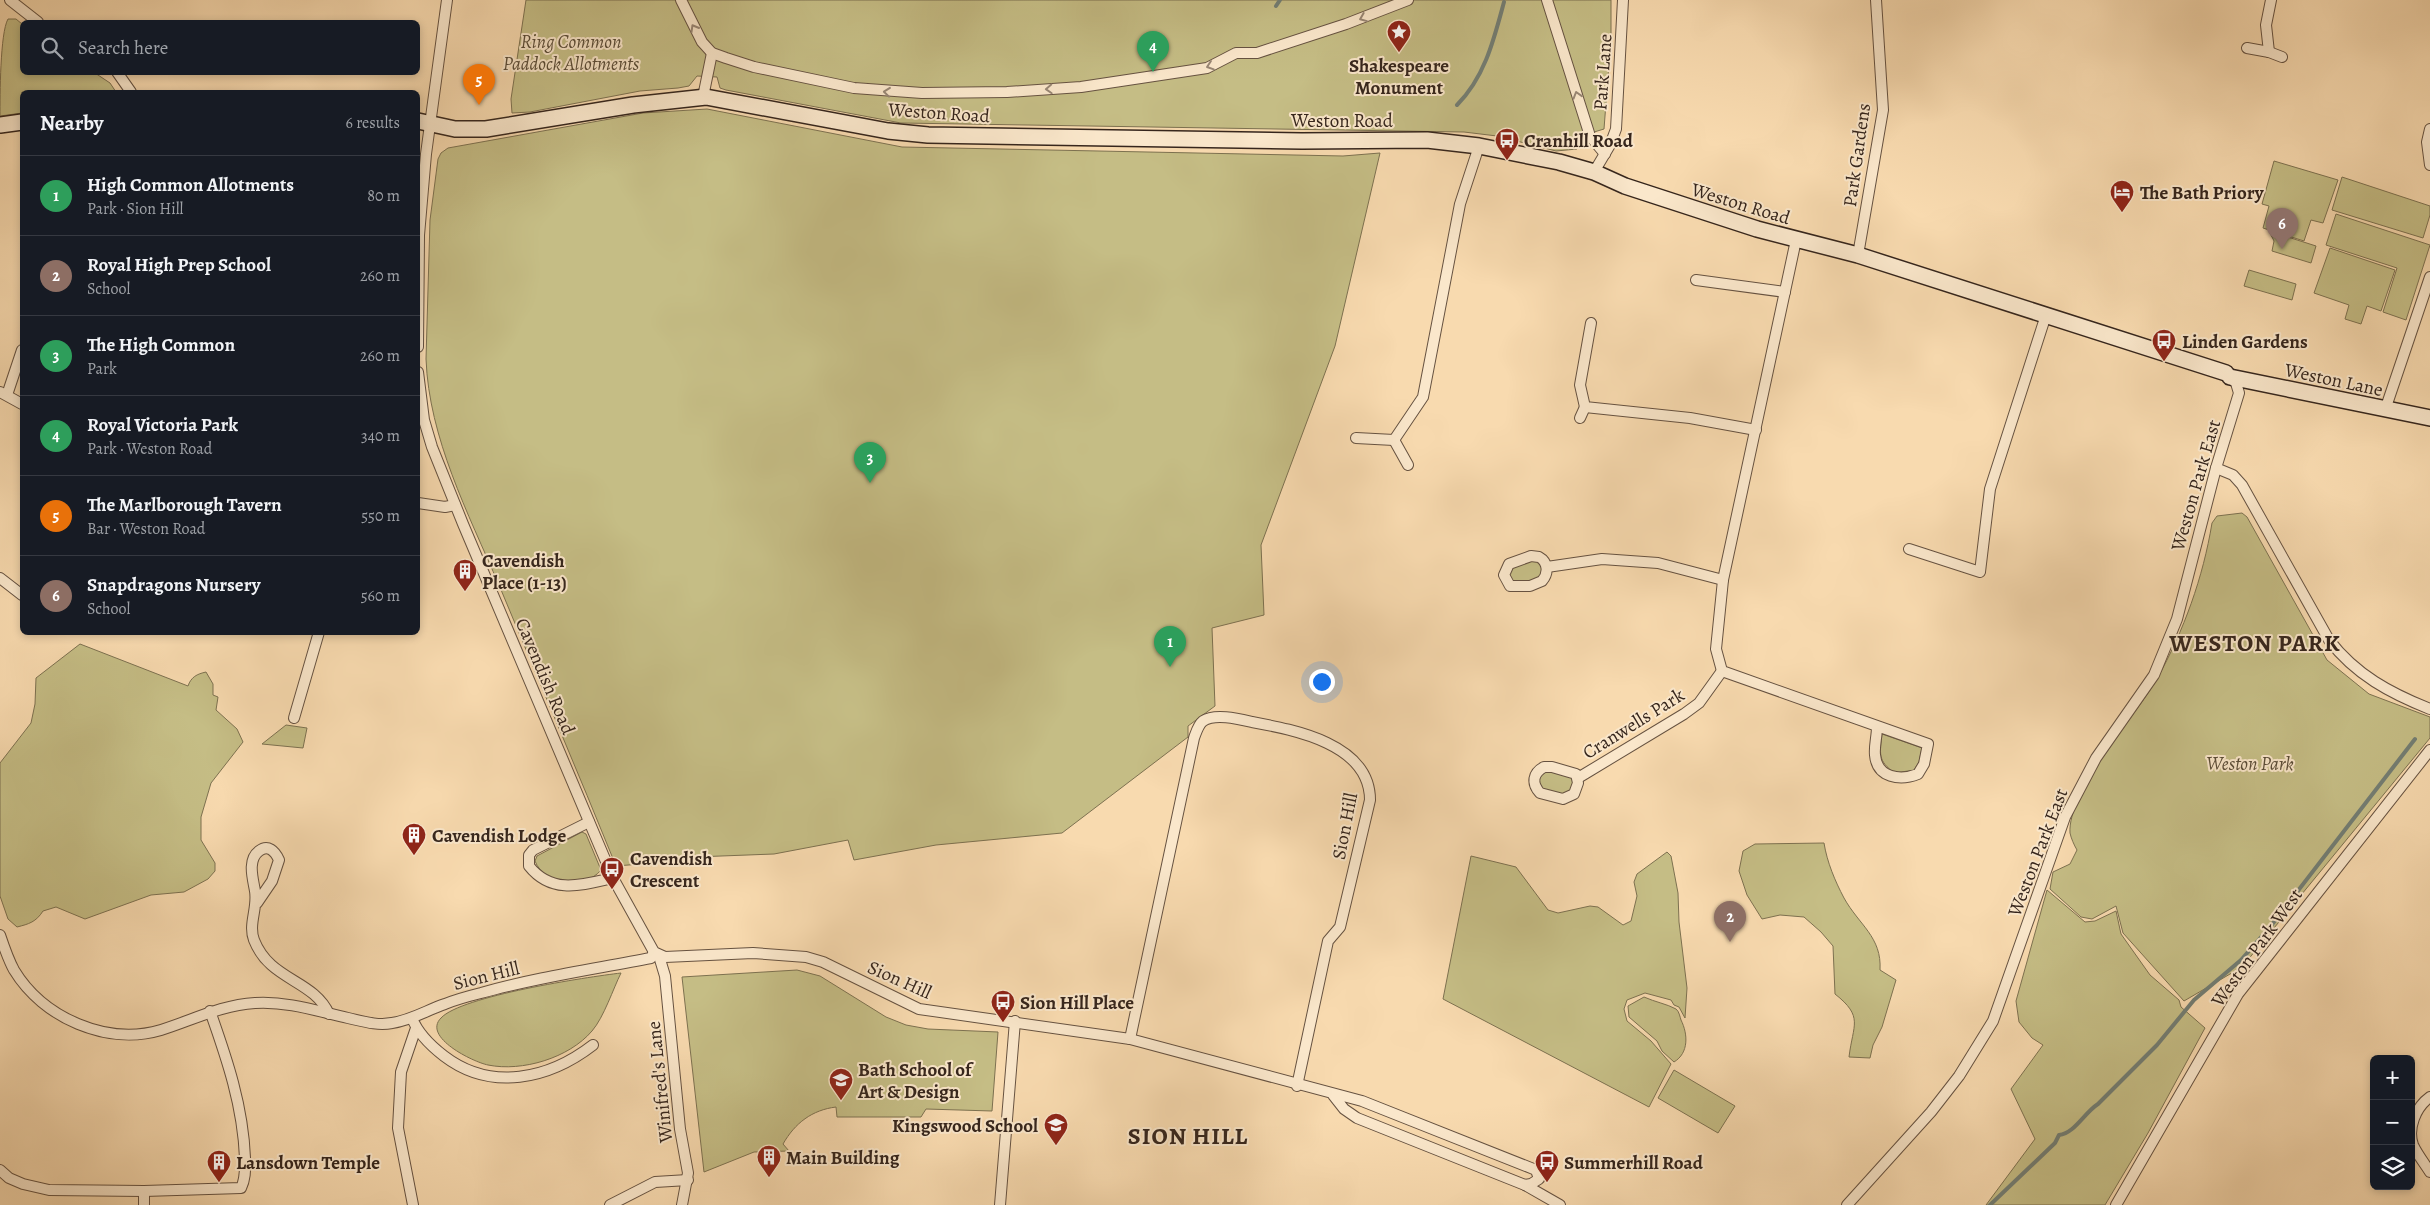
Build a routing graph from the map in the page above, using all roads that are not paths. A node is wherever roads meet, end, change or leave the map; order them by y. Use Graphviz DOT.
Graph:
graph roads {
  1 [pos="10,0"];
  2 [pos="447,0"];
  3 [pos="681,0"];
  4 [pos="1408,0"];
  5 [pos="1548,0"];
  6 [pos="1623,0"];
  7 [pos="1876,0"];
  8 [pos="2271,0"];
  9 [pos="35,20"];
  10 [pos="2247,48"];
  11 [pos="712,52"];
  12 [pos="2269,52"];
  13 [pos="2282,57"];
  14 [pos="119,75"];
  15 [pos="130,90"];
  16 [pos="703,97"];
  17 [pos="20,122"];
  18 [pos="424,123"];
  19 [pos="0,125"];
  20 [pos="2430,129"];
  21 [pos="1479,146"];
  22 [pos="1605,154"];
  23 [pos="2430,165"];
  24 [pos="1594,172"];
  25 [pos="420,213"];
  26 [pos="1796,240"];
  27 [pos="1858,255"];
  28 [pos="2430,277"];
  29 [pos="1696,280"];
  30 [pos="1785,292"];
  31 [pos="2046,315"];
  32 [pos="1591,324"];
  33 [pos="20,355"];
  34 [pos="2228,375"];
  35 [pos="420,388"];
  36 [pos="4,393"];
  37 [pos="20,403"];
  38 [pos="1585,407"];
  39 [pos="2385,410"];
  40 [pos="1580,418"];
  41 [pos="2430,418"];
  42 [pos="1756,430"];
  43 [pos="1356,438"];
  44 [pos="1394,440"];
  45 [pos="1408,465"];
  46 [pos="2216,468"];
  47 [pos="420,503"];
  48 [pos="455,505"];
  49 [pos="1909,549"];
  50 [pos="1547,567"];
  51 [pos="0,578"];
  52 [pos="1724,580"];
  53 [pos="20,593"];
  54 [pos="318,635"];
  55 [pos="1722,671"];
  56 [pos="2430,709"];
  57 [pos="294,718"];
  58 [pos="1877,727"];
  59 [pos="2430,750"];
  60 [pos="1578,778"];
  61 [pos="588,822"];
  62 [pos="613,878"];
  63 [pos="257,903"];
  64 [pos="0,935"];
  65 [pos="656,954"];
  66 [pos="210,1011"];
  67 [pos="329,1014"];
  68 [pos="1015,1021"];
  69 [pos="414,1024"];
  70 [pos="1130,1039"];
  71 [pos="593,1045"];
  72 [pos="1298,1086"];
  73 [pos="1333,1095"];
  74 [pos="2430,1097"];
  75 [pos="0,1170"];
  76 [pos="2430,1172"];
  77 [pos="688,1180"];
  78 [pos="1525,1185"];
  79 [pos="144,1191"];
  80 [pos="144,1205"];
  81 [pos="413,1205"];
  82 [pos="610,1205"];
  83 [pos="682,1205"];
  84 [pos="1000,1205"];
  85 [pos="1560,1205"];
  86 [pos="1847,1205"];
  87 [pos="2116,1205"];
  1 -- 9 [label="street"];
  2 -- 18 [label="street"];
  11 -- 3 [label="street, one-way"];
  4 -- 11 [label="street, one-way"];
  22 -- 5 [label="street, one-way"];
  6 -- 22 [label="street, Park Lane"];
  7 -- 27 [label="street, Park Gardens"];
  8 -- 12 [label="street"];
  10 -- 12 [label="street"];
  11 -- 16 [label="street"];
  12 -- 13 [label="street"];
  14 -- 15 [label="street"];
  16 -- 18 [label="street, Weston Road"];
  16 -- 21 [label="street, Weston Road"];
  17 -- 19 [label="street"];
  18 -- 25 [label="street"];
  20 -- 23 [label="street"];
  21 -- 24 [label="street, Weston Road"];
  21 -- 44 [label="street"];
  22 -- 24 [label="street, Park Lane"];
  24 -- 26 [label="street, Weston Road"];
  26 -- 27 [label="street, Weston Road"];
  26 -- 30 [label="street"];
  27 -- 31 [label="street, Weston Road"];
  28 -- 39 [label="street"];
  29 -- 30 [label="street"];
  30 -- 42 [label="street"];
  31 -- 34 [label="street, Weston Road"];
  31 -- 49 [label="street"];
  32 -- 38 [label="street"];
  33 -- 36 [label="street"];
  34 -- 39 [label="street, Weston Lane"];
  34 -- 46 [label="street, Weston Park East"];
  35 -- 48 [label="street, Cavendish Road"];
  36 -- 37 [label="street"];
  38 -- 40 [label="street"];
  38 -- 42 [label="street"];
  39 -- 41 [label="street, Weston Lane"];
  42 -- 52 [label="street"];
  43 -- 44 [label="street"];
  44 -- 45 [label="street"];
  46 -- 56 [label="street"];
  46 -- 86 [label="street, Weston Park East"];
  47 -- 48 [label="street"];
  48 -- 61 [label="street, Cavendish Road"];
  50 -- 52 [label="street"];
  51 -- 53 [label="street"];
  52 -- 55 [label="street"];
  54 -- 57 [label="street"];
  55 -- 58 [label="street"];
  55 -- 60 [label="street, Cranwells Park"];
  58 -- 58 [label="street"];
  59 -- 87 [label="street, Weston Park West"];
  61 -- 62 [label="street, Cavendish Road"];
  61 -- 62 [label="street"];
  62 -- 65 [label="street, Cavendish Road"];
  63 -- 63 [label="street"];
  63 -- 67 [label="street"];
  64 -- 66 [label="street"];
  65 -- 68 [label="street, Sion Hill"];
  65 -- 69 [label="street, Sion Hill"];
  65 -- 77 [label="street, Winifred's Lane"];
  66 -- 67 [label="street"];
  66 -- 79 [label="street"];
  67 -- 69 [label="street"];
  68 -- 70 [label="street, Sion Hill"];
  68 -- 84 [label="street"];
  69 -- 71 [label="street"];
  69 -- 81 [label="street"];
  70 -- 72 [label="street, Sion Hill"];
  70 -- 72 [label="street, Sion Hill"];
  72 -- 73 [label="street"];
  73 -- 78 [label="street"];
  73 -- 78 [label="street"];
  74 -- 76 [label="street"];
  75 -- 79 [label="street"];
  77 -- 82 [label="street"];
  77 -- 83 [label="street, Winifred's Lane"];
  78 -- 85 [label="street"];
  79 -- 80 [label="street"];
}
